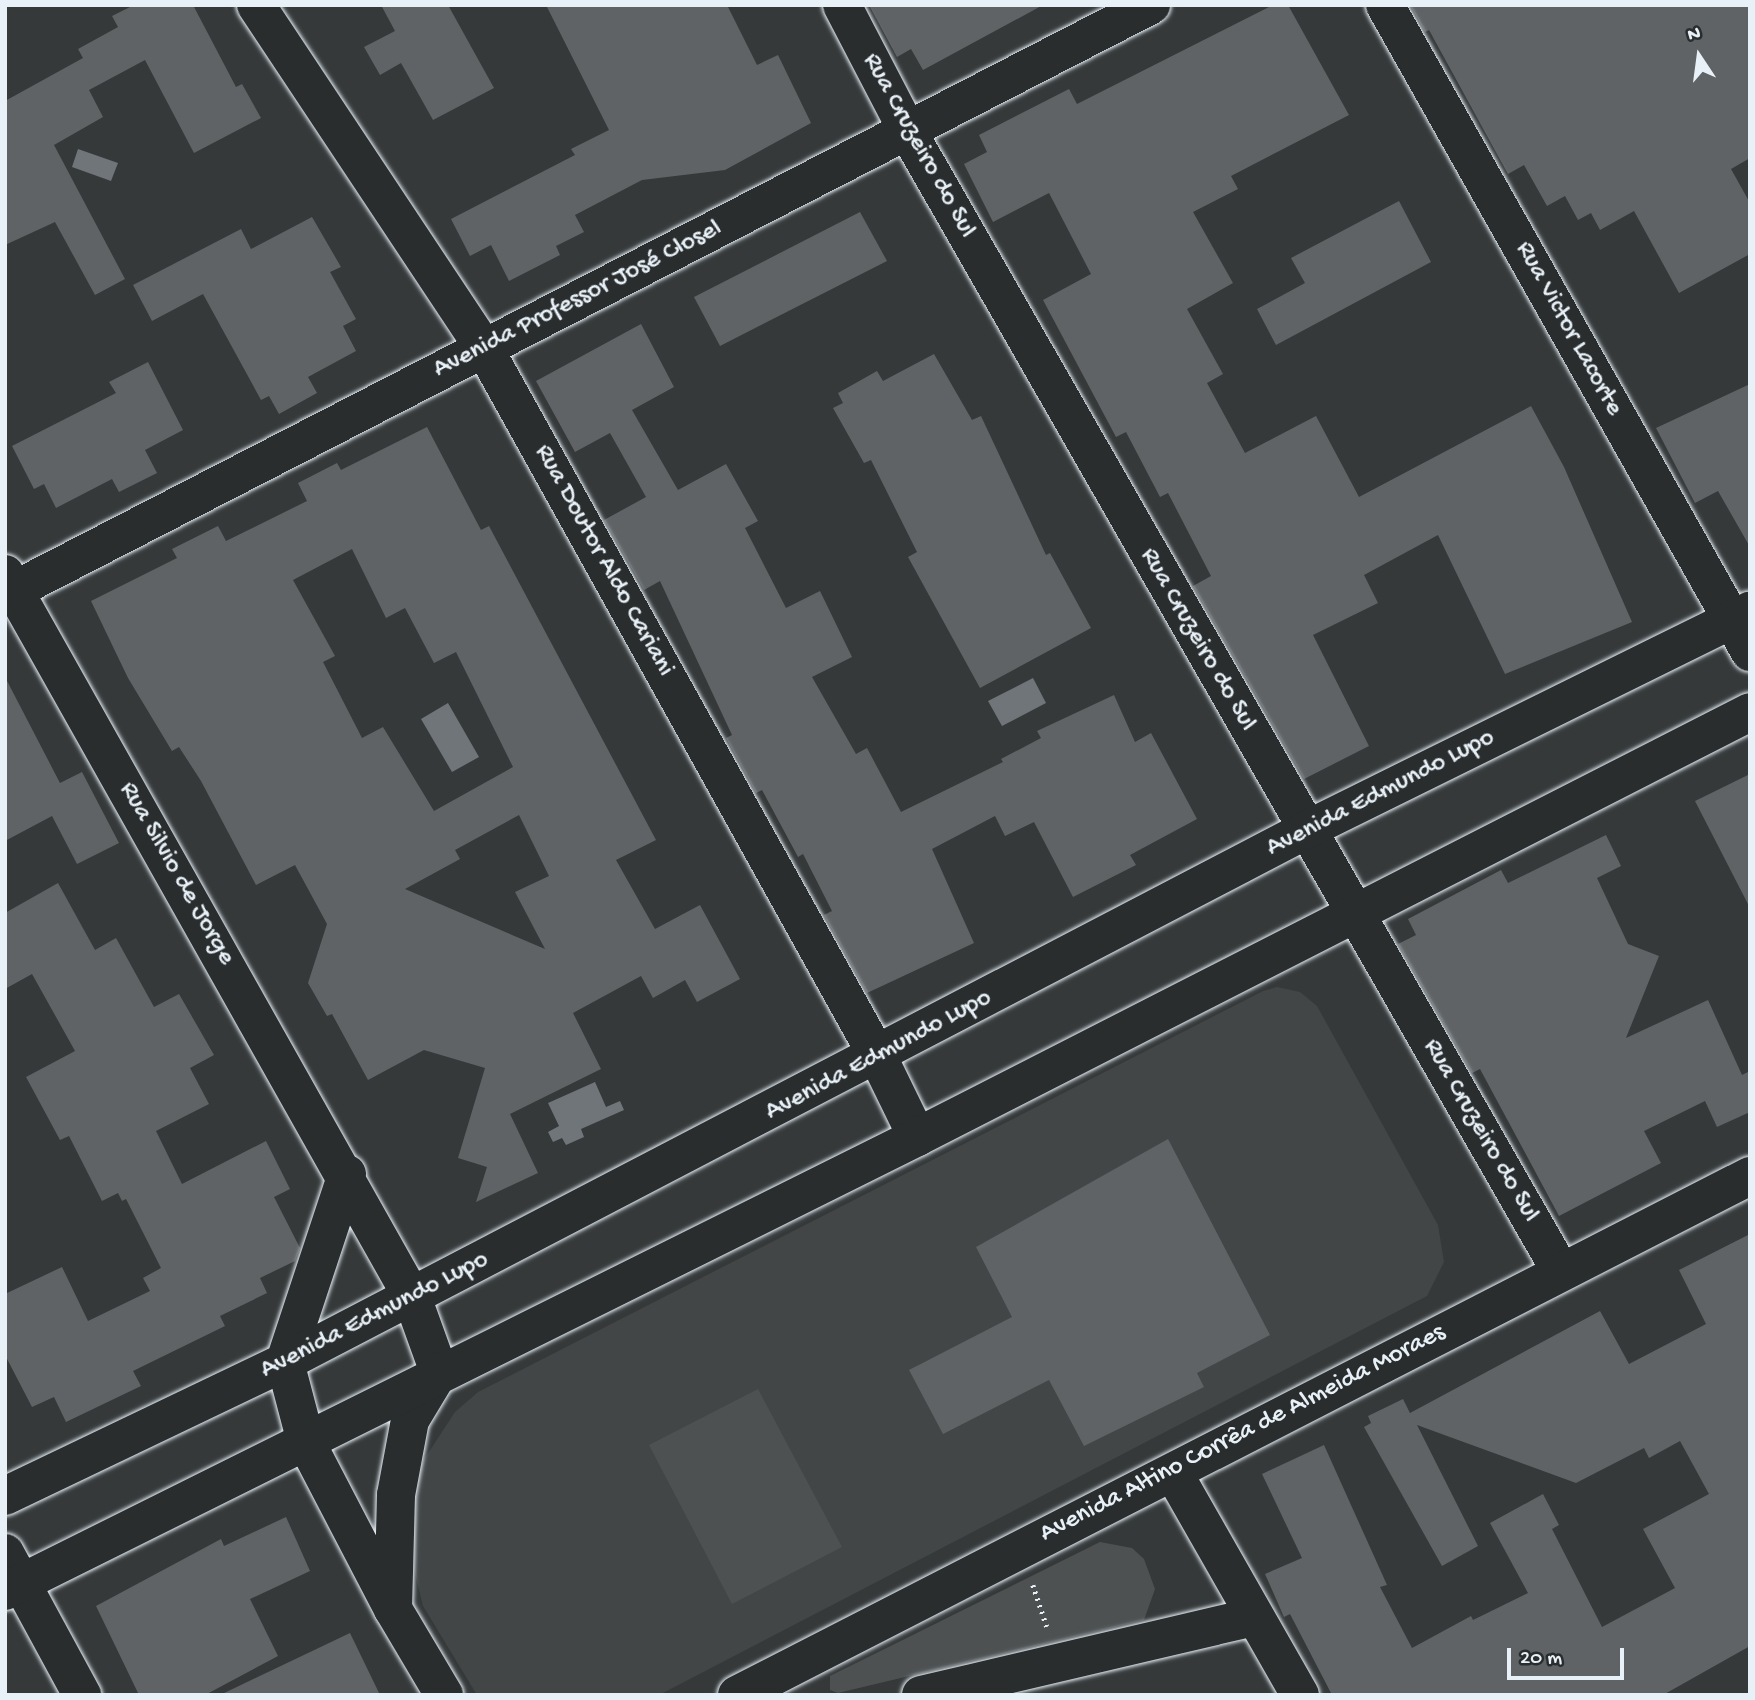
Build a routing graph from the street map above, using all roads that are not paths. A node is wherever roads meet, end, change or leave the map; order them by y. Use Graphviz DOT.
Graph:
graph roads {
  1 [pos="256,5"];
  2 [pos="842,5"];
  3 [pos="1151,5"];
  4 [pos="1385,5"];
  5 [pos="908,132"];
  6 [pos="484,348"];
  7 [pos="8,586"];
  8 [pos="1744,628"];
  9 [pos="1750,712"];
  10 [pos="1306,831"];
  11 [pos="1354,913"];
  12 [pos="878,1057"];
  13 [pos="917,1137"];
  14 [pos="347,1174"];
  15 [pos="1750,1176"];
  16 [pos="1560,1270"];
  17 [pos="412,1297"];
  18 [pos="285,1362"];
  19 [pos="439,1372"];
  20 [pos="306,1442"];
  21 [pos="1174,1474"];
  22 [pos="5,1496"];
  23 [pos="10,1575"];
  24 [pos="393,1609"];
  25 [pos="1254,1617"];
  26 [pos="82,1695"];
  27 [pos="444,1695"];
  28 [pos="737,1695"];
  29 [pos="922,1695"];
  30 [pos="1300,1695"];
  1 -- 6 [label="street, Rua Doutor Aldo Cariani"];
  2 -- 5 [label="street, Rua Cruzeiro do Sul"];
  3 -- 5 [label="street, Avenida Professor José Closel"];
  4 -- 8 [label="street, Rua Victor Lacorte"];
  5 -- 6 [label="street, Avenida Professor José Closel"];
  5 -- 10 [label="street, Rua Cruzeiro do Sul"];
  6 -- 7 [label="street, Avenida Professor José Closel"];
  6 -- 12 [label="street, Rua Doutor Aldo Cariani"];
  7 -- 14 [label="street, Rua Silvio de Jorge"];
  8 -- 10 [label="street, Avenida Edmundo Lupo"];
  9 -- 11 [label="street"];
  10 -- 11 [label="street, Rua Cruzeiro do Sul"];
  10 -- 12 [label="street, Avenida Edmundo Lupo"];
  11 -- 13 [label="street"];
  11 -- 16 [label="street, Rua Cruzeiro do Sul"];
  12 -- 13 [label="street, Rua Doutor Aldo Cariani"];
  12 -- 17 [label="street, Avenida Edmundo Lupo"];
  13 -- 19 [label="street"];
  14 -- 17 [label="street, Rua Silvio de Jorge"];
  14 -- 18 [label="street"];
  15 -- 16 [label="street, Avenida Altino Corrêa de Almeida Moraes"];
  16 -- 21 [label="street, Avenida Altino Corrêa de Almeida Moraes"];
  17 -- 18 [label="street, Avenida Edmundo Lupo"];
  17 -- 19 [label="street, Rua Silvio de Jorge"];
  18 -- 20 [label="street"];
  18 -- 22 [label="street, Avenida Edmundo Lupo"];
  19 -- 20 [label="street"];
  19 -- 24 [label="street"];
  20 -- 23 [label="street"];
  20 -- 24 [label="street"];
  21 -- 25 [label="street"];
  21 -- 28 [label="street, Avenida Altino Corrêa de Almeida Moraes"];
  23 -- 26 [label="street"];
  24 -- 27 [label="street"];
  25 -- 29 [label="street"];
  25 -- 30 [label="street"];
}
